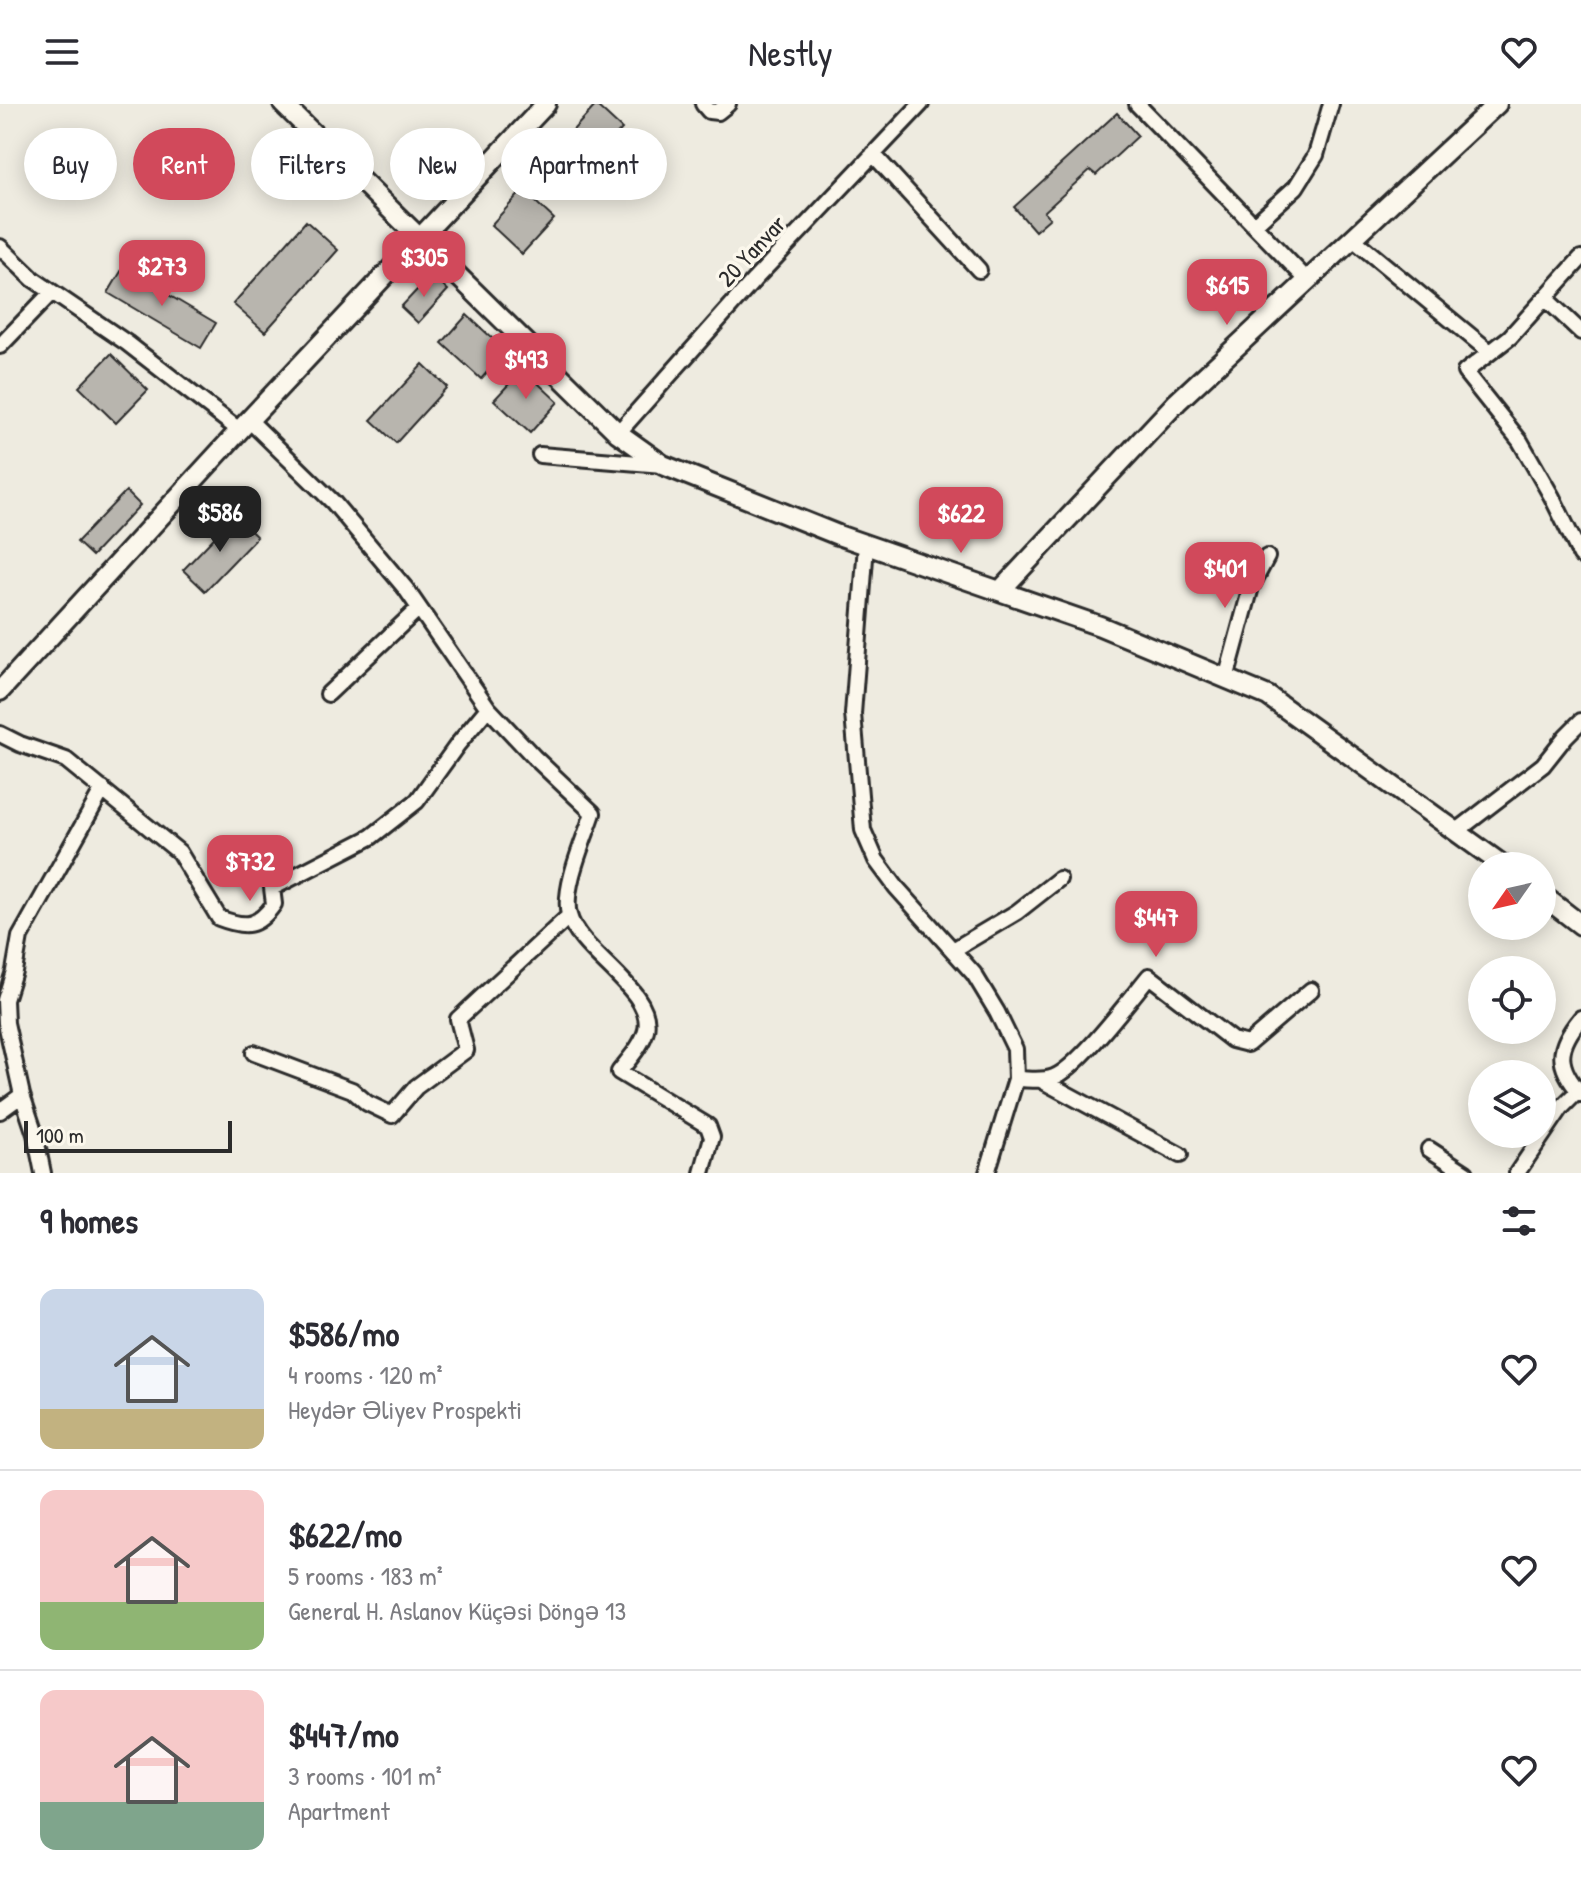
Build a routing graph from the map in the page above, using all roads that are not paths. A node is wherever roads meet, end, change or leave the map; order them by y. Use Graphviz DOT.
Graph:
graph roads {
  1 [pos="283,104"];
  2 [pos="546,104"];
  3 [pos="703,104"];
  4 [pos="728,104"];
  5 [pos="921,104"];
  6 [pos="1137,104"];
  7 [pos="1331,104"];
  8 [pos="1497,104"];
  9 [pos="873,154"];
  10 [pos="1254,225"];
  11 [pos="1353,239"];
  12 [pos="420,240"];
  13 [pos="0,247"];
  14 [pos="1581,258"];
  15 [pos="979,270"];
  16 [pos="1308,281"];
  17 [pos="52,292"];
  18 [pos="1545,298"];
  19 [pos="1581,332"];
  20 [pos="0,346"];
  21 [pos="1490,352"];
  22 [pos="244,425"];
  23 [pos="618,433"];
  24 [pos="540,455"];
  25 [pos="663,465"];
  26 [pos="866,545"];
  27 [pos="1581,556"];
  28 [pos="1267,557"];
  29 [pos="1000,591"];
  30 [pos="419,608"];
  31 [pos="1226,679"];
  32 [pos="0,691"];
  33 [pos="328,694"];
  34 [pos="488,708"];
  35 [pos="1581,721"];
  36 [pos="0,734"];
  37 [pos="103,789"];
  38 [pos="1457,831"];
  39 [pos="1485,852"];
  40 [pos="1059,879"];
  41 [pos="1556,906"];
  42 [pos="569,916"];
  43 [pos="1581,925"];
  44 [pos="953,950"];
  45 [pos="1311,990"];
  46 [pos="1581,1018"];
  47 [pos="254,1053"];
  48 [pos="1016,1079"];
  49 [pos="1041,1080"];
  50 [pos="1579,1093"];
  51 [pos="22,1095"];
  52 [pos="0,1111"];
  53 [pos="1429,1149"];
  54 [pos="1180,1155"];
  55 [pos="43,1173"];
  56 [pos="702,1173"];
  57 [pos="987,1173"];
  58 [pos="1466,1173"];
  59 [pos="1517,1173"];
  1 -- 12 [label="main road"];
  2 -- 12 [label="main road"];
  3 -- 4 [label="street"];
  5 -- 9 [label="street, 20 Yanvar"];
  6 -- 10 [label="street"];
  7 -- 10 [label="street"];
  8 -- 11 [label="main road"];
  9 -- 15 [label="street"];
  9 -- 23 [label="street, 20 Yanvar"];
  10 -- 16 [label="street"];
  11 -- 16 [label="main road"];
  11 -- 21 [label="street"];
  12 -- 22 [label="main road"];
  12 -- 23 [label="main road"];
  13 -- 17 [label="street"];
  14 -- 18 [label="street"];
  16 -- 29 [label="main road"];
  17 -- 20 [label="street"];
  17 -- 22 [label="street"];
  18 -- 19 [label="street"];
  18 -- 21 [label="street"];
  21 -- 27 [label="street"];
  22 -- 30 [label="street"];
  22 -- 32 [label="main road"];
  23 -- 25 [label="main road"];
  24 -- 25 [label="street"];
  25 -- 26 [label="main road"];
  26 -- 29 [label="main road"];
  26 -- 44 [label="street"];
  28 -- 31 [label="street"];
  29 -- 31 [label="main road"];
  30 -- 33 [label="street"];
  30 -- 34 [label="street"];
  31 -- 38 [label="main road"];
  34 -- 37 [label="street"];
  34 -- 42 [label="street"];
  35 -- 38 [label="street"];
  36 -- 37 [label="street"];
  37 -- 51 [label="street"];
  38 -- 39 [label="main road"];
  40 -- 44 [label="street"];
  41 -- 43 [label="main road"];
  42 -- 47 [label="street"];
  42 -- 56 [label="street"];
  44 -- 48 [label="street"];
  45 -- 49 [label="street"];
  46 -- 50 [label="street"];
  48 -- 49 [label="street"];
  48 -- 57 [label="street"];
  49 -- 54 [label="street"];
  50 -- 59 [label="street"];
  51 -- 52 [label="street"];
  51 -- 55 [label="street"];
  53 -- 58 [label="street"];
}
